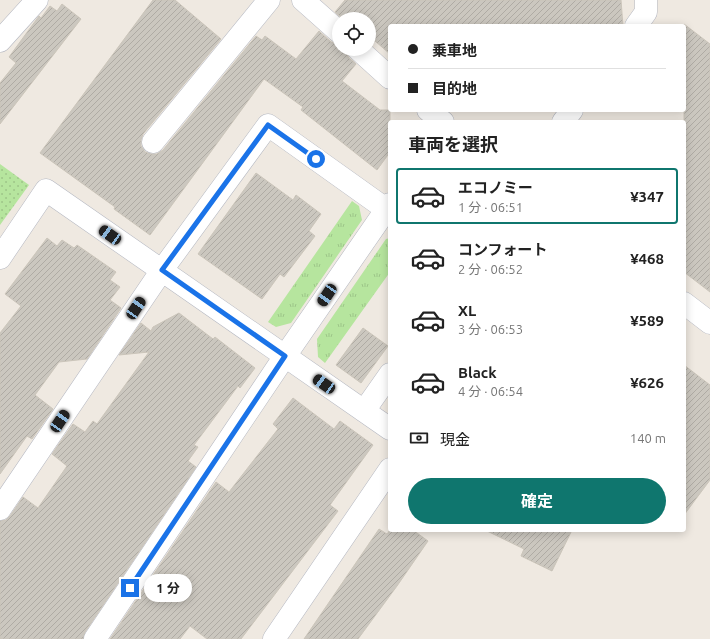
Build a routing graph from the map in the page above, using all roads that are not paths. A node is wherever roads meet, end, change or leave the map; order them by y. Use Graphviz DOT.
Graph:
graph roads {
  1 [pos="38,0"];
  2 [pos="269,0"];
  3 [pos="303,0"];
  4 [pos="646,0"];
  5 [pos="637,24"];
  6 [pos="332,26"];
  7 [pos="0,41"];
  8 [pos="366,56"];
  9 [pos="388,76"];
  10 [pos="431,112"];
  11 [pos="570,112"];
  12 [pos="441,120"];
  13 [pos="564,120"];
  14 [pos="153,142"];
  15 [pos="388,208"];
  16 [pos="388,210"];
  17 [pos="0,258"];
  18 [pos="162,270"];
  19 [pos="686,307"];
  20 [pos="710,323"];
  21 [pos="285,356"];
  22 [pos="388,377"];
  23 [pos="364,411"];
  24 [pos="388,428"];
  25 [pos="388,476"];
  26 [pos="0,509"];
  27 [pos="95,639"];
  28 [pos="274,639"];
  1 -- 7 [label="street"];
  2 -- 14 [label="street"];
  3 -- 6 [label="street"];
  4 -- 5 [label="street"];
  8 -- 9 [label="street"];
  10 -- 12 [label="street"];
  11 -- 13 [label="street"];
  15 -- 18 [label="street"];
  16 -- 21 [label="street"];
  17 -- 18 [label="street"];
  18 -- 21 [label="street"];
  18 -- 26 [label="street"];
  19 -- 20 [label="street"];
  21 -- 23 [label="street"];
  21 -- 27 [label="street"];
  22 -- 23 [label="street"];
  23 -- 24 [label="street"];
  25 -- 28 [label="street"];
}
